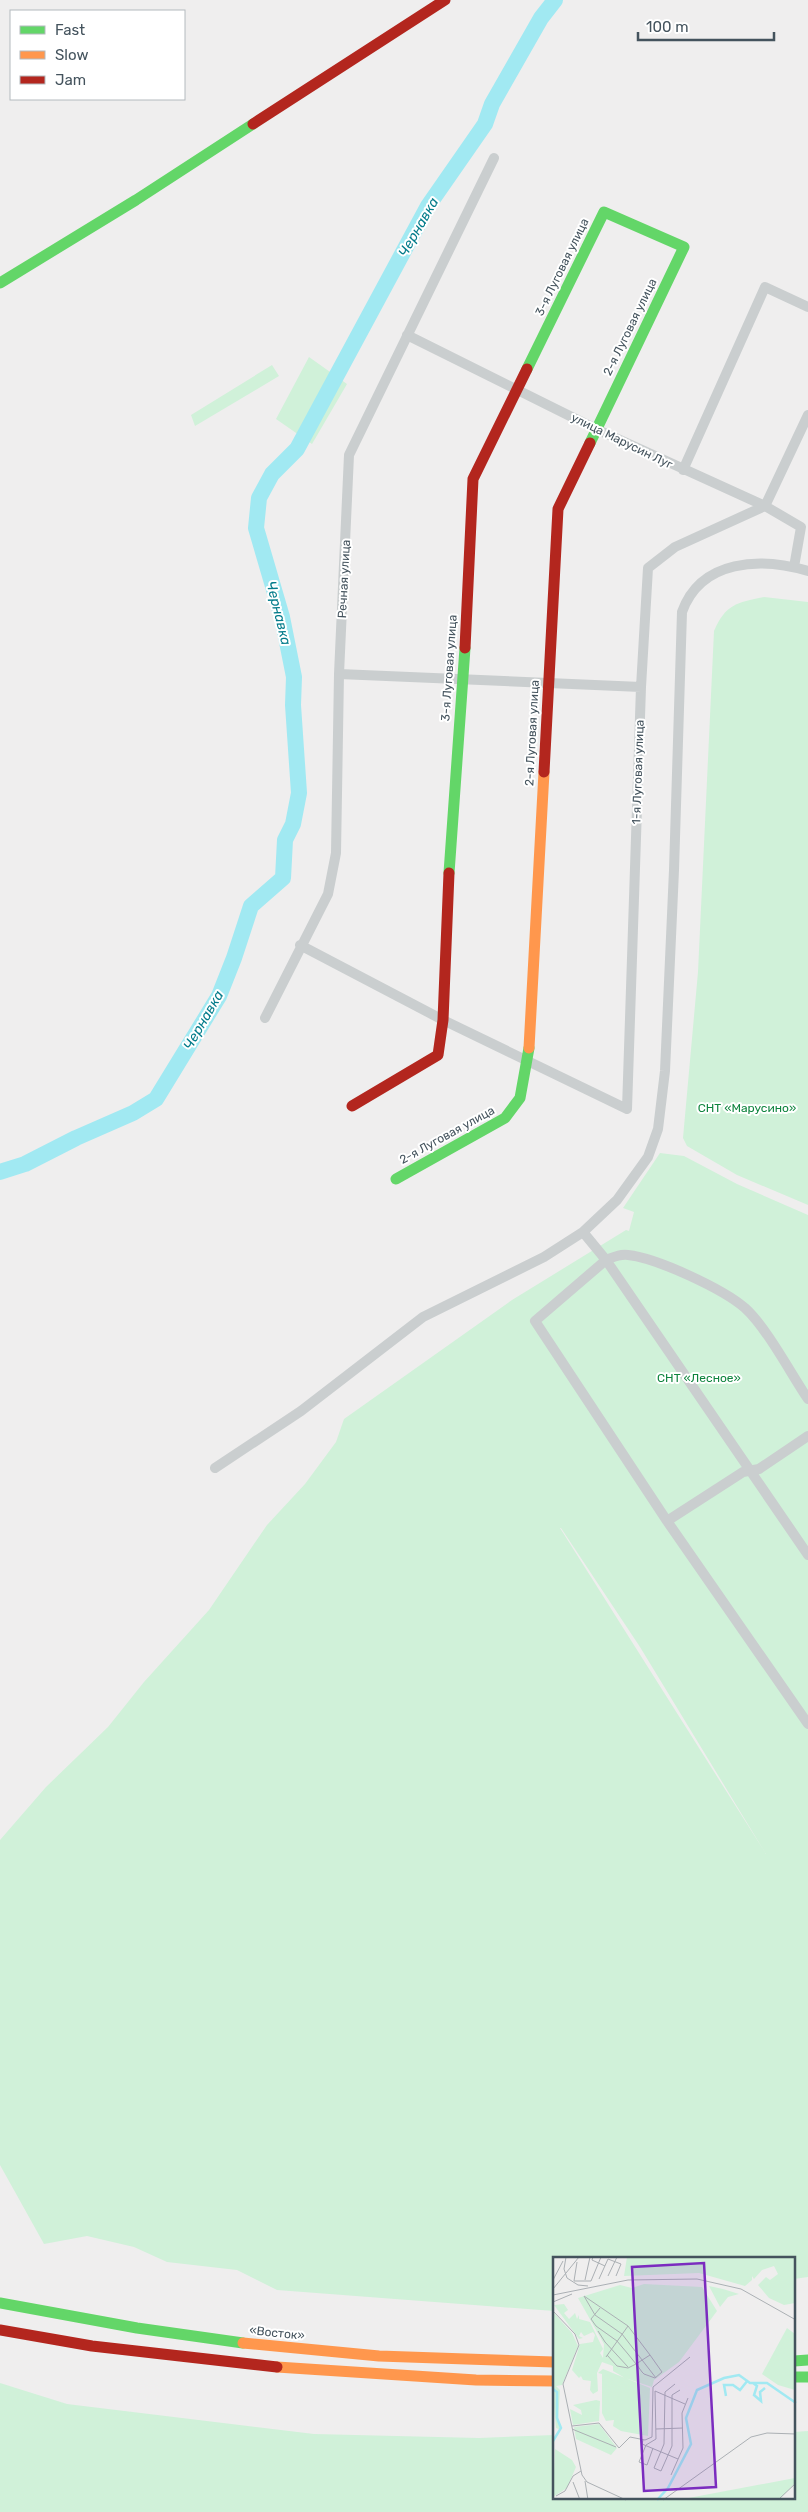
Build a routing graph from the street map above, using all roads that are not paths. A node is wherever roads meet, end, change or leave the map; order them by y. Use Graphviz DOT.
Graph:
graph roads {
  1 [pos="445,0"];
  2 [pos="494,158"];
  3 [pos="684,247"];
  4 [pos="0,283"];
  5 [pos="808,307"];
  6 [pos="407,335"];
  7 [pos="517,390"];
  8 [pos="808,415"];
  9 [pos="596,429"];
  10 [pos="683,470"];
  11 [pos="765,506"];
  12 [pos="794,567"];
  13 [pos="808,570"];
  14 [pos="339,674"];
  15 [pos="463,680"];
  16 [pos="548,684"];
  17 [pos="641,687"];
  18 [pos="300,945"];
  19 [pos="265,1018"];
  20 [pos="444,1020"];
  21 [pos="528,1061"];
  22 [pos="352,1106"];
  23 [pos="396,1179"];
  24 [pos="583,1232"];
  25 [pos="606,1260"];
  26 [pos="808,1400"];
  27 [pos="808,1436"];
  28 [pos="216,1468"];
  29 [pos="750,1472"];
  30 [pos="667,1521"];
  31 [pos="808,1555"];
  32 [pos="808,1724"];
  33 [pos="0,2303"];
  34 [pos="0,2330"];
  35 [pos="553,2362"];
  36 [pos="553,2381"];
  1 -- 4 [label="main road"];
  2 -- 6 [label="street, Речная улица"];
  3 -- 7 [label="main road, 3-я Луговая улица"];
  3 -- 9 [label="main road, 2-я Луговая улица"];
  5 -- 10 [label="street"];
  6 -- 7 [label="street, улица Марусин Луг"];
  6 -- 14 [label="street, Речная улица"];
  7 -- 9 [label="street, улица Марусин Луг"];
  7 -- 15 [label="main road, 3-я Луговая улица"];
  8 -- 11 [label="street"];
  9 -- 10 [label="street, улица Марусин Луг"];
  9 -- 16 [label="main road, 2-я Луговая улица"];
  10 -- 11 [label="street, улица Марусин Луг"];
  11 -- 12 [label="street, улица Марусин Луг"];
  11 -- 17 [label="street, 1-я Луговая улица"];
  12 -- 13 [label="street"];
  12 -- 24 [label="street"];
  14 -- 15 [label="street"];
  14 -- 18 [label="street, Речная улица"];
  15 -- 16 [label="street"];
  15 -- 20 [label="main road, 3-я Луговая улица"];
  16 -- 17 [label="street"];
  16 -- 21 [label="main road, 2-я Луговая улица"];
  17 -- 21 [label="street, 1-я Луговая улица"];
  18 -- 19 [label="street, Речная улица"];
  18 -- 20 [label="street"];
  20 -- 21 [label="street"];
  20 -- 22 [label="main road, 3-я Луговая улица"];
  21 -- 23 [label="main road, 2-я Луговая улица"];
  24 -- 25 [label="street"];
  24 -- 28 [label="street"];
  25 -- 26 [label="street"];
  25 -- 29 [label="street"];
  25 -- 30 [label="street"];
  27 -- 29 [label="street"];
  29 -- 30 [label="street"];
  29 -- 31 [label="street"];
  30 -- 32 [label="street"];
  33 -- 35 [label="main road, «Восток»"];
  34 -- 36 [label="main road"];
}
